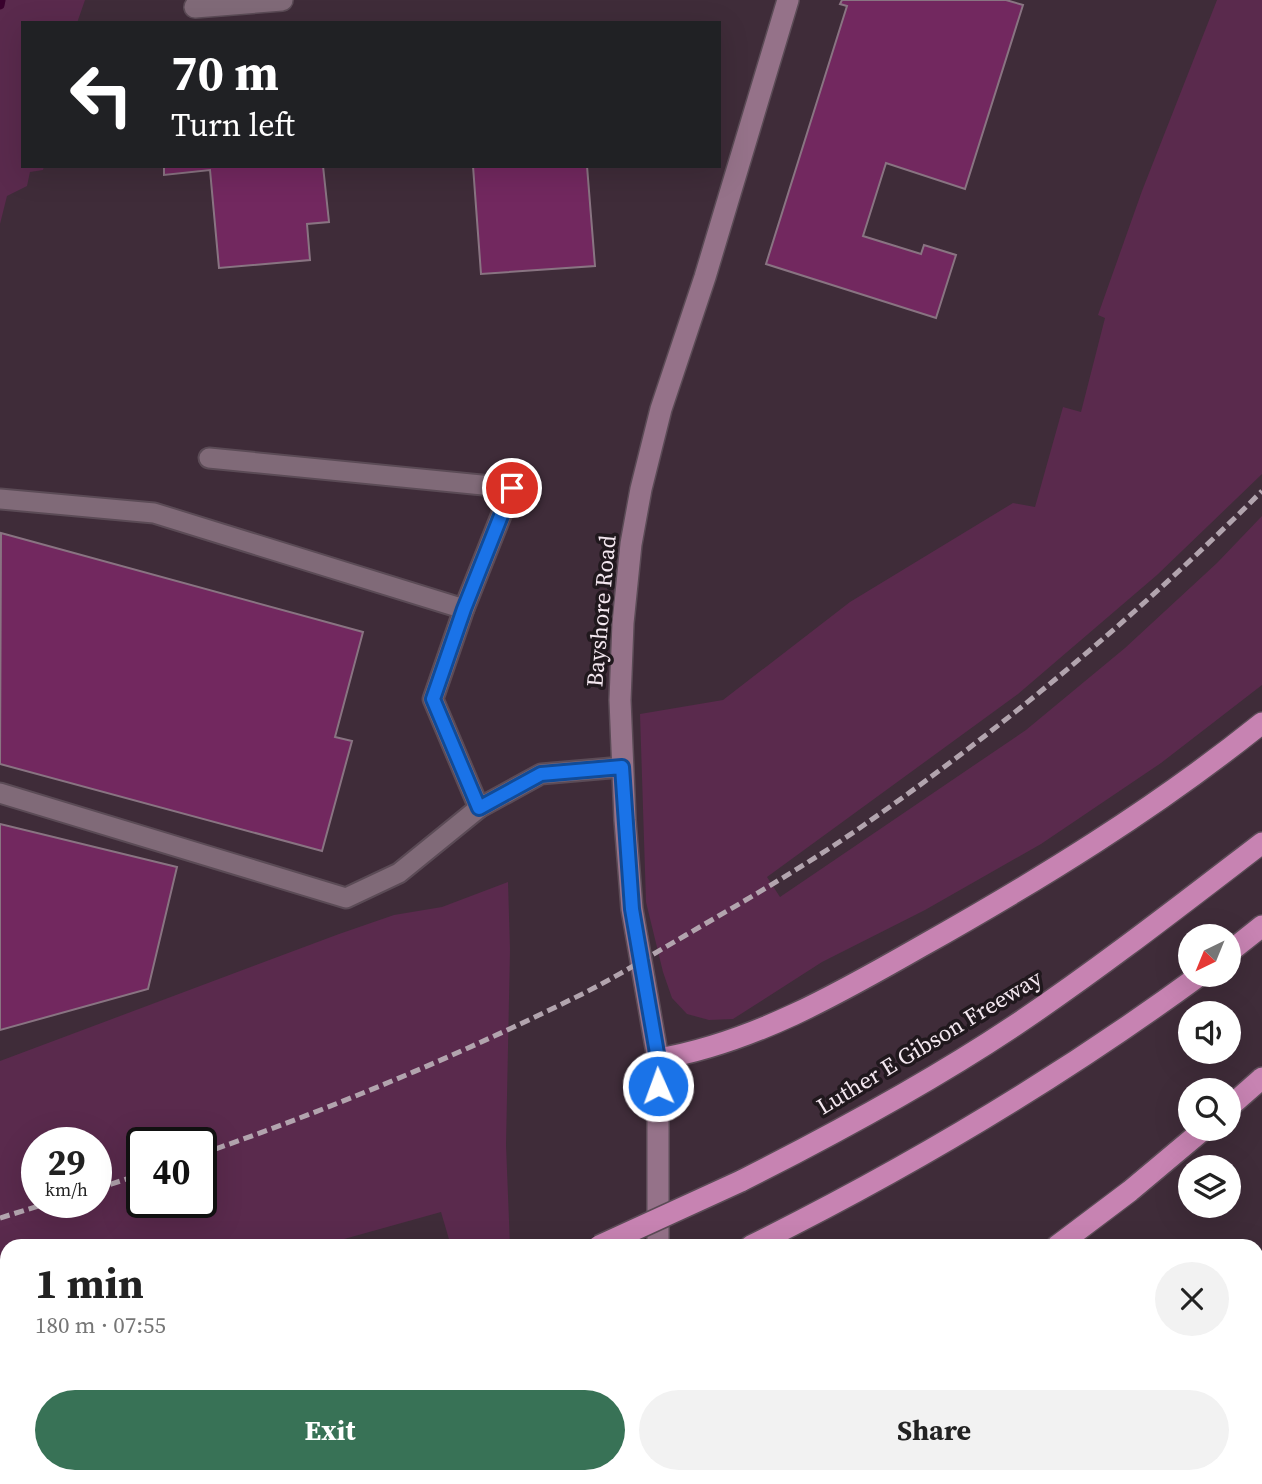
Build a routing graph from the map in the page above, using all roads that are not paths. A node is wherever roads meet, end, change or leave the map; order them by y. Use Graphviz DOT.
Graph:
graph roads {
  1 [pos="282,0"];
  2 [pos="788,0"];
  3 [pos="228,2"];
  4 [pos="195,7"];
  5 [pos="209,458"];
  6 [pos="0,499"];
  7 [pos="464,609"];
  8 [pos="1262,723"];
  9 [pos="622,767"];
  10 [pos="0,793"];
  11 [pos="479,808"];
  12 [pos="1262,843"];
  13 [pos="1262,926"];
  14 [pos="1241,943"];
  15 [pos="1183,987"];
  16 [pos="658,1059"];
  17 [pos="1262,1078"];
  18 [pos="1241,1097"];
  19 [pos="1189,1141"];
  20 [pos="614,1239"];
  21 [pos="657,1239"];
  22 [pos="765,1239"];
  23 [pos="1066,1239"];
  1 -- 3 [label="street"];
  2 -- 9 [label="street, Bayshore Road"];
  3 -- 4 [label="street"];
  5 -- 7 [label="lane"];
  6 -- 7 [label="lane"];
  7 -- 11 [label="lane"];
  8 -- 16 [label="highway"];
  9 -- 11 [label="lane"];
  9 -- 16 [label="street, Bayshore Road"];
  10 -- 11 [label="lane"];
  12 -- 20 [label="highway, Luther E Gibson Freeway, bridge"];
  13 -- 14 [label="highway"];
  15 -- 22 [label="highway"];
  16 -- 21 [label="street, Bayshore Road"];
  17 -- 18 [label="highway"];
  19 -- 23 [label="highway"];
}
